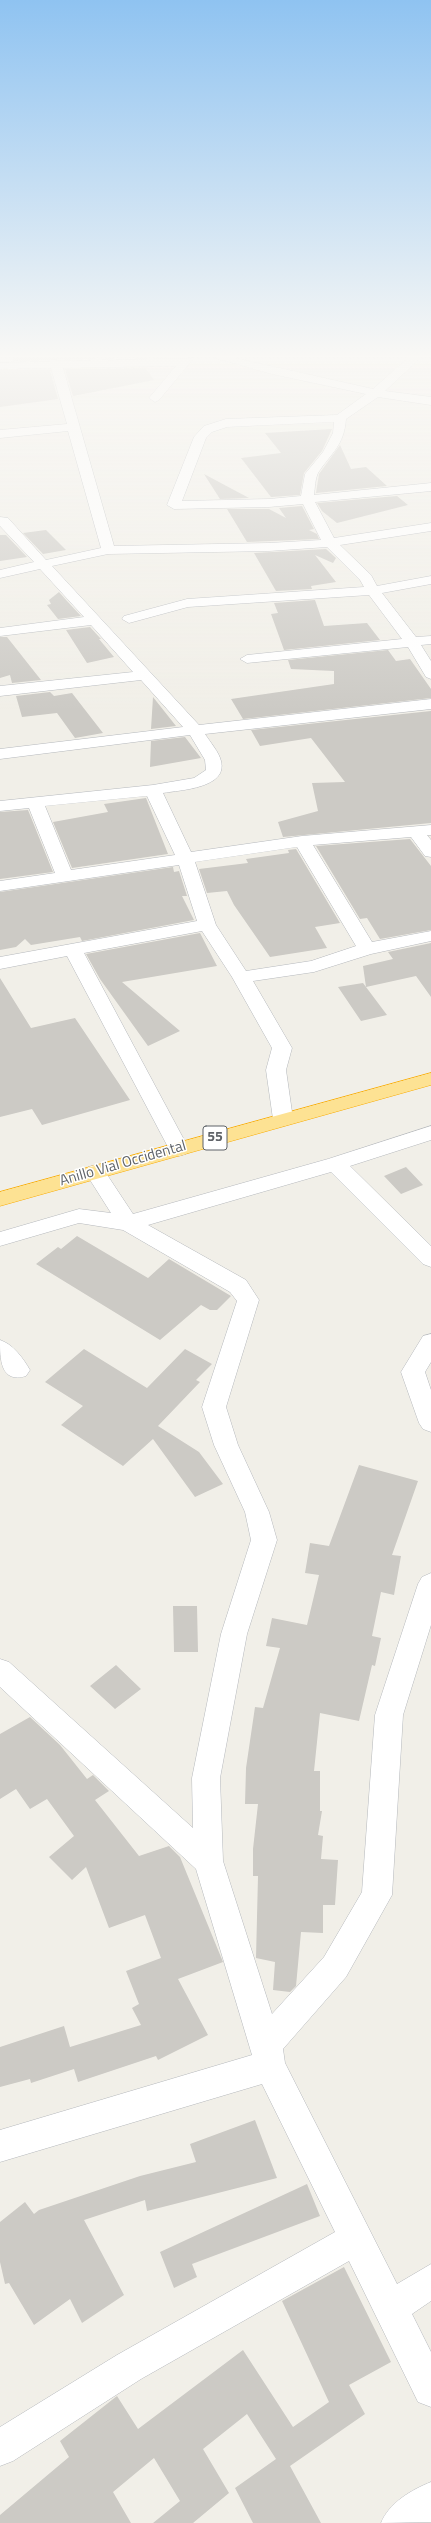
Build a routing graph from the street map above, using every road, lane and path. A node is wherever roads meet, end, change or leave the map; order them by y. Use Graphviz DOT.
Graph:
graph roads {
  1 [pos="87,476"];
  2 [pos="185,476"];
  3 [pos="311,476"];
  4 [pos="431,487"];
  5 [pos="307,499"];
  6 [pos="0,521"];
  7 [pos="431,527"];
  8 [pos="330,543"];
  9 [pos="108,550"];
  10 [pos="44,565"];
  11 [pos="0,574"];
  12 [pos="431,580"];
  13 [pos="373,591"];
  14 [pos="129,619"];
  15 [pos="96,620"];
  16 [pos="0,632"];
  17 [pos="431,640"];
  18 [pos="412,642"];
  19 [pos="247,659"];
  20 [pos="431,674"];
  21 [pos="143,675"];
  22 [pos="0,691"];
  23 [pos="431,704"];
  24 [pos="195,730"];
  25 [pos="0,754"];
  26 [pos="153,790"];
  27 [pos="35,802"];
  28 [pos="0,806"];
  29 [pos="423,830"];
  30 [pos="302,841"];
  31 [pos="431,852"];
  32 [pos="186,860"];
  33 [pos="65,877"];
  34 [pos="0,886"];
  35 [pos="207,925"];
  36 [pos="431,936"];
  37 [pos="367,949"];
  38 [pos="73,950"];
  39 [pos="0,964"];
  40 [pos="241,977"];
  41 [pos="431,1079"];
  42 [pos="283,1120"];
  43 [pos="431,1133"];
  44 [pos="179,1149"];
  45 [pos="335,1164"];
  46 [pos="95,1172"];
  47 [pos="0,1199"];
  48 [pos="128,1223"];
  49 [pos="0,1238"];
  50 [pos="431,1258"];
  51 [pos="431,1342"];
  52 [pos="0,1348"];
  53 [pos="18,1370"];
  54 [pos="431,1423"];
  55 [pos="431,1584"];
  56 [pos="1,1672"];
  57 [pos="208,1860"];
  58 [pos="268,2055"];
  59 [pos="0,2146"];
  60 [pos="355,2239"];
  61 [pos="431,2281"];
  62 [pos="392,2307"];
  63 [pos="431,2389"];
  64 [pos="0,2448"];
  65 [pos="431,2500"];
  66 [pos="399,2523"];
  1 -- 9 [label="street"];
  2 -- 5 [label="street"];
  3 -- 5 [label="street"];
  4 -- 5 [label="street"];
  5 -- 8 [label="street"];
  6 -- 10 [label="street"];
  7 -- 8 [label="street"];
  8 -- 9 [label="street"];
  8 -- 13 [label="street"];
  9 -- 10 [label="street"];
  10 -- 11 [label="street"];
  10 -- 15 [label="street"];
  12 -- 13 [label="street"];
  13 -- 14 [label="street"];
  13 -- 18 [label="street"];
  15 -- 16 [label="street"];
  15 -- 21 [label="street"];
  17 -- 18 [label="street"];
  18 -- 19 [label="street"];
  18 -- 20 [label="street"];
  21 -- 22 [label="street"];
  21 -- 24 [label="street"];
  23 -- 24 [label="street"];
  24 -- 25 [label="street"];
  24 -- 26 [label="street"];
  26 -- 27 [label="street"];
  26 -- 32 [label="street"];
  27 -- 28 [label="street"];
  27 -- 33 [label="street"];
  29 -- 30 [label="street"];
  29 -- 31 [label="street"];
  30 -- 32 [label="street"];
  30 -- 37 [label="street"];
  32 -- 33 [label="street"];
  32 -- 35 [label="street"];
  33 -- 34 [label="street"];
  35 -- 38 [label="street"];
  35 -- 40 [label="street"];
  36 -- 37 [label="street"];
  37 -- 40 [label="street"];
  38 -- 39 [label="street"];
  38 -- 44 [label="street"];
  40 -- 42 [label="street"];
  41 -- 42 [label="highway, Anillo Vial Occidental / 55"];
  42 -- 44 [label="highway, Anillo Vial Occidental / 55"];
  43 -- 45 [label="street"];
  44 -- 46 [label="highway, Anillo Vial Occidental / 55"];
  45 -- 48 [label="street"];
  45 -- 50 [label="street"];
  46 -- 47 [label="highway, Anillo Vial Occidental / 55"];
  46 -- 48 [label="street"];
  48 -- 49 [label="street"];
  48 -- 57 [label="street"];
  51 -- 54 [label="street"];
  52 -- 53 [label="street"];
  55 -- 58 [label="street"];
  56 -- 57 [label="street"];
  57 -- 58 [label="street"];
  58 -- 59 [label="street"];
  58 -- 60 [label="street"];
  60 -- 62 [label="street"];
  60 -- 64 [label="street"];
  61 -- 62 [label="street"];
  62 -- 63 [label="street"];
  65 -- 66 [label="street"];
}
